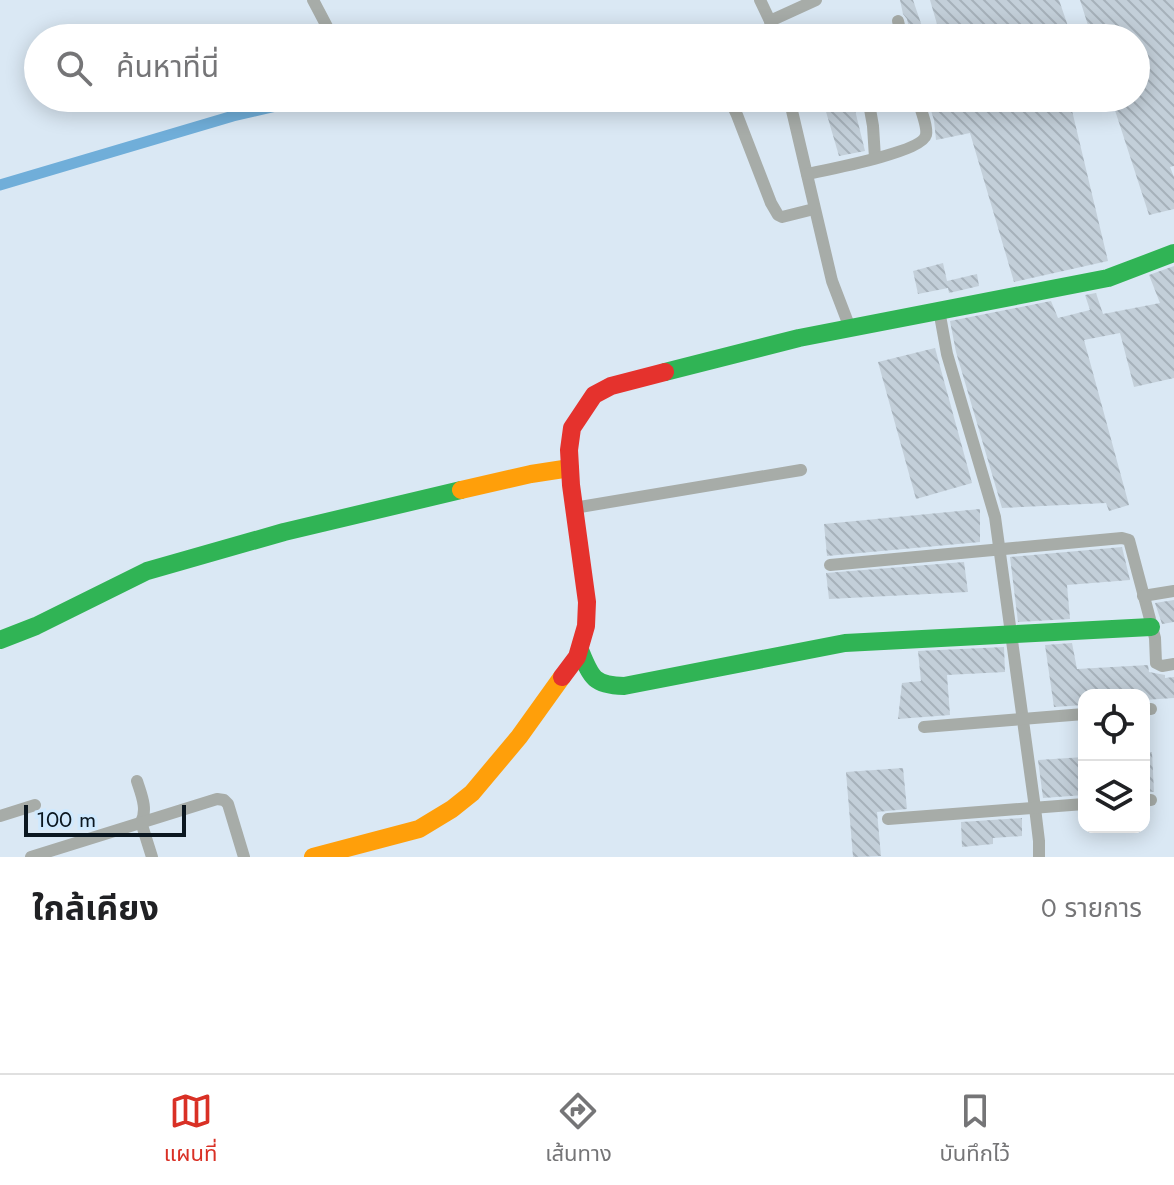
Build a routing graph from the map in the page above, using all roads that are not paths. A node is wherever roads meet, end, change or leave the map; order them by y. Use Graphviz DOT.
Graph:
graph roads {
  1 [pos="313,0"];
  2 [pos="816,0"];
  3 [pos="765,12"];
  4 [pos="898,21"];
  5 [pos="326,24"];
  6 [pos="899,24"];
  7 [pos="736,112"];
  8 [pos="792,112"];
  9 [pos="870,112"];
  10 [pos="921,112"];
  11 [pos="875,158"];
  12 [pos="807,174"];
  13 [pos="814,209"];
  14 [pos="1174,253"];
  15 [pos="939,310"];
  16 [pos="850,328"];
  17 [pos="570,468"];
  18 [pos="801,470"];
  19 [pos="574,508"];
  20 [pos="1000,549"];
  21 [pos="830,565"];
  22 [pos="1174,591"];
  23 [pos="1143,596"];
  24 [pos="1151,627"];
  25 [pos="1011,634"];
  26 [pos="0,640"];
  27 [pos="580,650"];
  28 [pos="1174,664"];
  29 [pos="1078,715"];
  30 [pos="1022,720"];
  31 [pos="924,727"];
  32 [pos="137,781"];
  33 [pos="1078,804"];
  34 [pos="35,805"];
  35 [pos="1035,808"];
  36 [pos="0,816"];
  37 [pos="888,819"];
  38 [pos="141,822"];
  39 [pos="31,857"];
  40 [pos="152,857"];
  41 [pos="244,857"];
  42 [pos="313,857"];
  43 [pos="1039,857"];
  1 -- 5 [label="street"];
  2 -- 3 [label="street"];
  4 -- 6 [label="street"];
  7 -- 13 [label="street"];
  8 -- 12 [label="street"];
  9 -- 11 [label="street"];
  10 -- 11 [label="street"];
  11 -- 12 [label="street"];
  12 -- 13 [label="street"];
  13 -- 16 [label="street"];
  14 -- 15 [label="street"];
  15 -- 16 [label="street"];
  15 -- 20 [label="street"];
  16 -- 17 [label="street"];
  17 -- 19 [label="street"];
  17 -- 26 [label="street"];
  18 -- 19 [label="street"];
  19 -- 27 [label="street"];
  20 -- 21 [label="street"];
  20 -- 23 [label="street"];
  20 -- 25 [label="street"];
  22 -- 23 [label="street"];
  23 -- 24 [label="street"];
  24 -- 25 [label="street"];
  24 -- 28 [label="street"];
  25 -- 27 [label="street"];
  25 -- 30 [label="street"];
  27 -- 42 [label="street"];
  29 -- 30 [label="street"];
  30 -- 31 [label="street"];
  30 -- 35 [label="street"];
  32 -- 38 [label="street"];
  33 -- 35 [label="street"];
  34 -- 36 [label="street"];
  35 -- 37 [label="street"];
  35 -- 43 [label="street"];
  38 -- 39 [label="street"];
  38 -- 40 [label="street"];
  38 -- 41 [label="street"];
}
